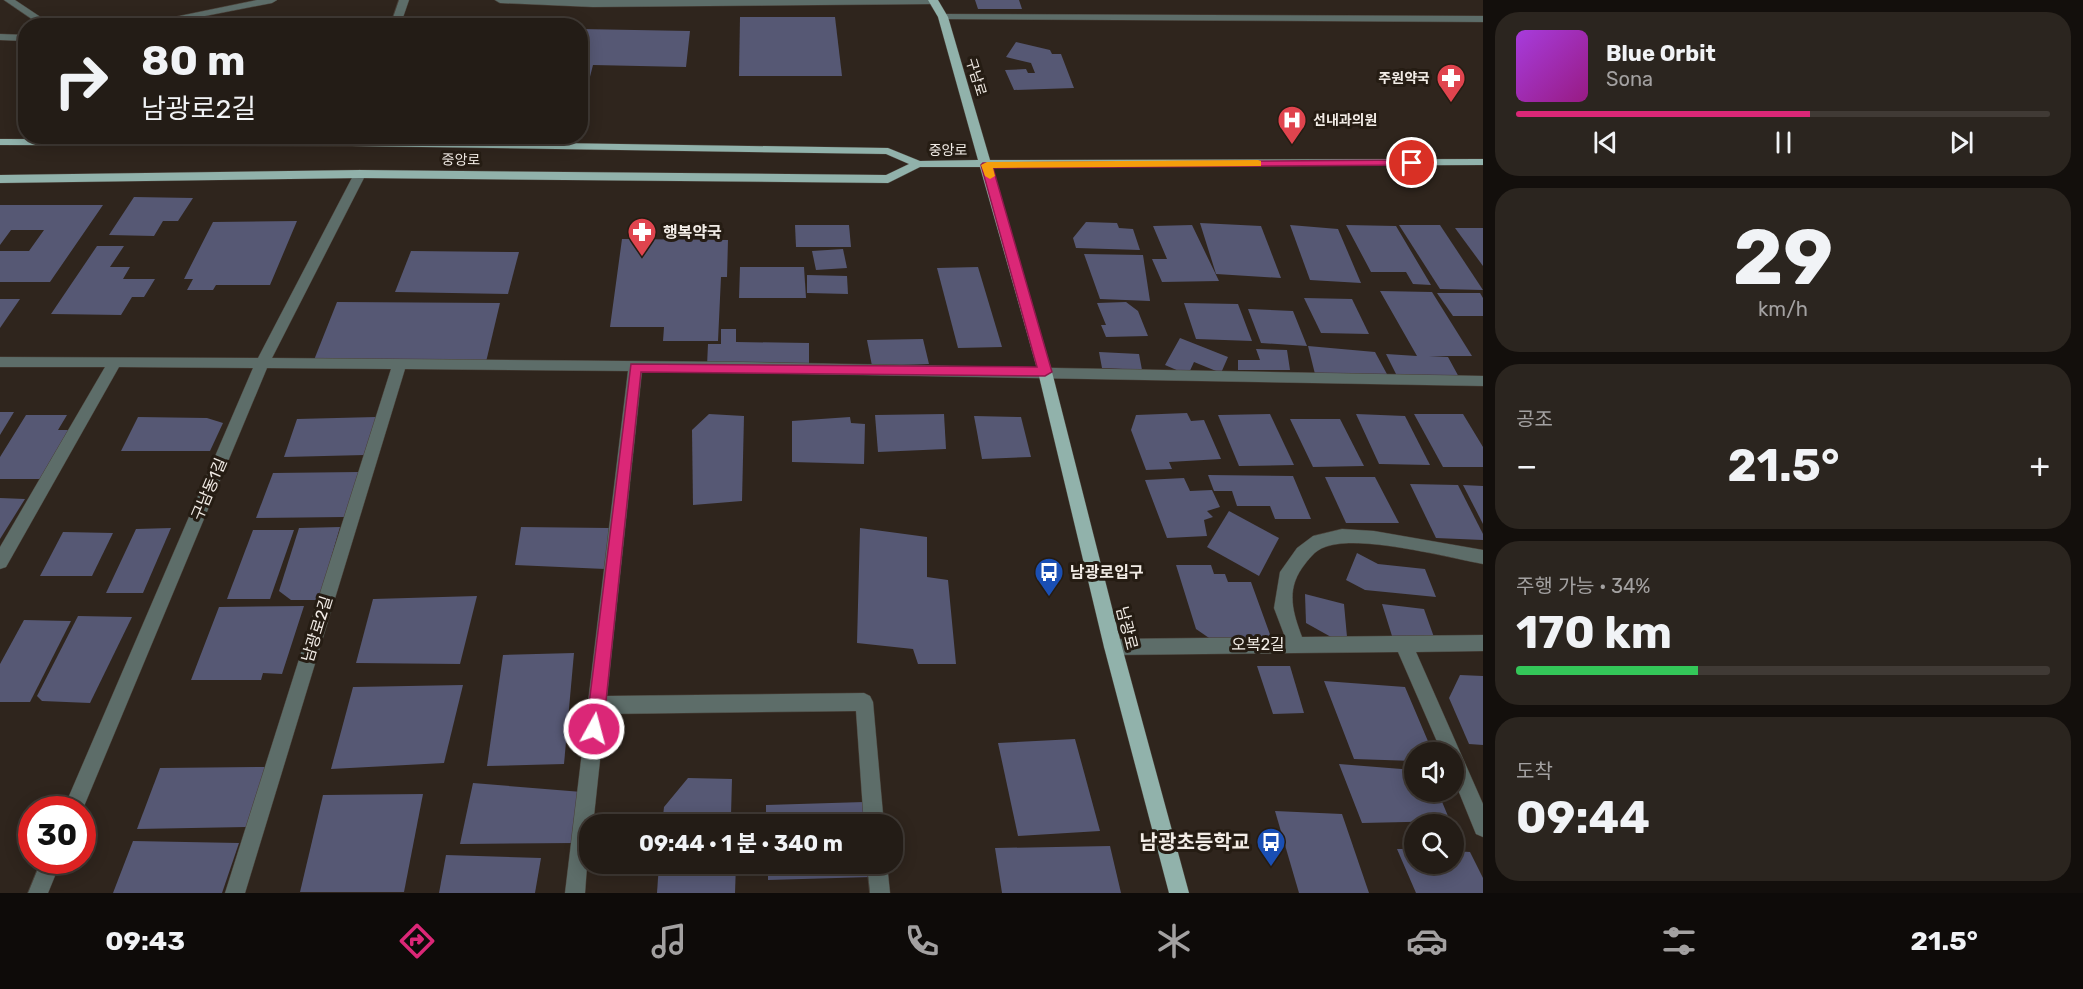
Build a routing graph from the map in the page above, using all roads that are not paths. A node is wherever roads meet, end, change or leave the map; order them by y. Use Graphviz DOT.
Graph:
graph roads {
  1 [pos="9,0"];
  2 [pos="272,0"];
  3 [pos="404,0"];
  4 [pos="500,0"];
  5 [pos="933,0"];
  6 [pos="593,2"];
  7 [pos="775,2"];
  8 [pos="943,17"];
  9 [pos="37,18"];
  10 [pos="178,18"];
  11 [pos="398,18"];
  12 [pos="1483,20"];
  13 [pos="0,37"];
  14 [pos="18,38"];
  15 [pos="0,142"];
  16 [pos="18,142"];
  17 [pos="567,144"];
  18 [pos="1483,162"];
  19 [pos="918,164"];
  20 [pos="987,165"];
  21 [pos="360,174"];
  22 [pos="0,178"];
  23 [pos="0,362"];
  24 [pos="115,362"];
  25 [pos="263,362"];
  26 [pos="399,364"];
  27 [pos="636,368"];
  28 [pos="1045,372"];
  29 [pos="1483,381"];
  30 [pos="1483,557"];
  31 [pos="0,562"];
  32 [pos="1402,643"];
  33 [pos="1483,643"];
  34 [pos="1296,644"];
  35 [pos="1113,647"];
  36 [pos="597,705"];
  37 [pos="1446,742"];
  38 [pos="1464,782"];
  39 [pos="79,796"];
  40 [pos="873,814"];
  41 [pos="1483,826"];
  42 [pos="46,874"];
  43 [pos="878,874"];
  44 [pos="38,893"];
  45 [pos="235,893"];
  46 [pos="574,893"];
  47 [pos="880,893"];
  48 [pos="1179,893"];
  1 -- 9 [label="street"];
  2 -- 10 [label="street"];
  3 -- 11 [label="street"];
  4 -- 6 [label="street"];
  5 -- 7 [label="street"];
  5 -- 8 [label="main road, 구남로"];
  6 -- 7 [label="street"];
  8 -- 12 [label="street"];
  8 -- 20 [label="main road, 구남로"];
  13 -- 14 [label="street"];
  15 -- 16 [label="main road, 중앙로"];
  17 -- 19 [label="main road, 중앙로"];
  18 -- 20 [label="main road, 중앙로"];
  19 -- 20 [label="main road, 중앙로"];
  19 -- 21 [label="main road, 중앙로"];
  20 -- 28 [label="main road, 남광로"];
  21 -- 22 [label="main road, 중앙로"];
  21 -- 25 [label="street, 구남동1길"];
  23 -- 24 [label="street"];
  24 -- 25 [label="street"];
  24 -- 31 [label="street"];
  25 -- 26 [label="street"];
  25 -- 39 [label="street, 구남동1길"];
  26 -- 27 [label="street"];
  26 -- 45 [label="street, 남광로2길"];
  27 -- 28 [label="street"];
  27 -- 36 [label="street"];
  28 -- 29 [label="street"];
  28 -- 35 [label="main road, 남광로"];
  30 -- 34 [label="street"];
  32 -- 33 [label="street, 오복2길"];
  32 -- 34 [label="street, 오복2길"];
  32 -- 37 [label="street"];
  34 -- 35 [label="street, 오복2길"];
  35 -- 48 [label="main road, 남광로"];
  36 -- 40 [label="street"];
  36 -- 46 [label="street"];
  38 -- 41 [label="street"];
  42 -- 44 [label="street"];
  43 -- 47 [label="street"];
}
